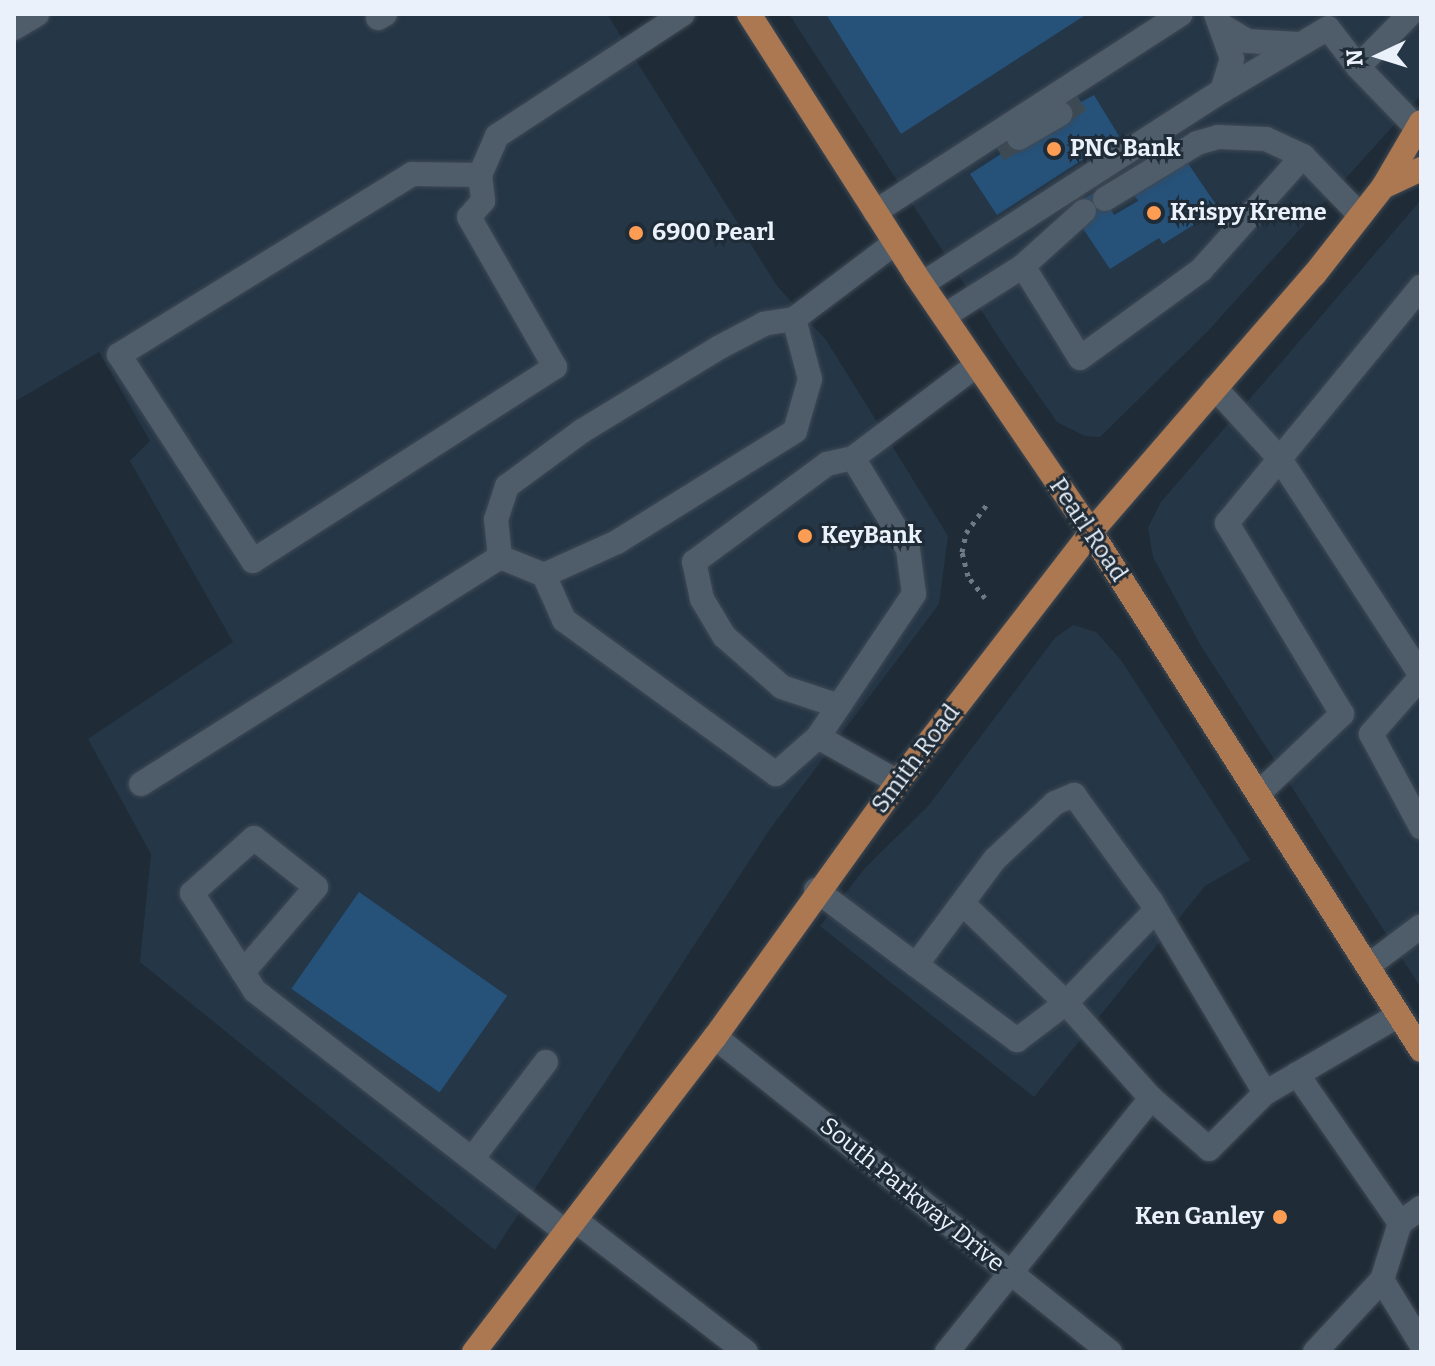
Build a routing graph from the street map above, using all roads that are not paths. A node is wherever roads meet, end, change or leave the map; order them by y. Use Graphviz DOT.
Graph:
graph roads {
  1 [pos="37,14"];
  2 [pos="683,14"];
  3 [pos="749,14"];
  4 [pos="1181,14"];
  5 [pos="1410,14"];
  6 [pos="1220,20"];
  7 [pos="14,28"];
  8 [pos="1302,44"];
  9 [pos="1358,67"];
  10 [pos="1094,69"];
  11 [pos="1222,91"];
  12 [pos="1419,124"];
  13 [pos="1303,156"];
  14 [pos="1421,169"];
  15 [pos="940,170"];
  16 [pos="480,175"];
  17 [pos="1383,187"];
  18 [pos="875,212"];
  19 [pos="1360,215"];
  20 [pos="895,243"];
  21 [pos="1023,266"];
  22 [pos="922,284"];
  23 [pos="1421,287"];
  24 [pos="944,316"];
  25 [pos="794,319"];
  26 [pos="977,365"];
  27 [pos="1215,388"];
  28 [pos="853,458"];
  29 [pos="1280,459"];
  30 [pos="1091,532"];
  31 [pos="500,557"];
  32 [pos="544,575"];
  33 [pos="1421,676"];
  34 [pos="839,706"];
  35 [pos="1342,714"];
  36 [pos="1371,734"];
  37 [pos="818,737"];
  38 [pos="898,782"];
  39 [pos="141,784"];
  40 [pos="1259,793"];
  41 [pos="1421,827"];
  42 [pos="816,890"];
  43 [pos="962,903"];
  44 [pos="1156,910"];
  45 [pos="1421,926"];
  46 [pos="916,965"];
  47 [pos="1368,966"];
  48 [pos="243,972"];
  49 [pos="1066,1003"];
  50 [pos="1399,1015"];
  51 [pos="715,1037"];
  52 [pos="1421,1050"];
  53 [pos="546,1062"];
  54 [pos="1297,1074"];
  55 [pos="1265,1093"];
  56 [pos="1151,1098"];
  57 [pos="472,1159"];
  58 [pos="1421,1208"];
  59 [pos="1400,1223"];
  60 [pos="570,1226"];
  61 [pos="1010,1273"];
  62 [pos="1382,1280"];
  63 [pos="1421,1344"];
  64 [pos="474,1352"];
  65 [pos="746,1352"];
  66 [pos="947,1352"];
  67 [pos="1110,1352"];
  68 [pos="1315,1352"];
  1 -- 7 [label="street"];
  2 -- 16 [label="street"];
  3 -- 18 [label="main road, Pearl Road"];
  4 -- 10 [label="street"];
  5 -- 9 [label="street"];
  6 -- 8 [label="street"];
  6 -- 11 [label="street"];
  8 -- 9 [label="street"];
  8 -- 11 [label="street"];
  9 -- 12 [label="street"];
  10 -- 15 [label="street"];
  10 -- 15 [label="street"];
  11 -- 22 [label="street"];
  12 -- 17 [label="main road, Smith Road"];
  13 -- 19 [label="street"];
  13 -- 21 [label="street"];
  13 -- 21 [label="street"];
  14 -- 17 [label="main road, Smith Road"];
  15 -- 18 [label="street"];
  16 -- 16 [label="street"];
  17 -- 19 [label="main road, Smith Road"];
  18 -- 20 [label="main road, Pearl Road"];
  19 -- 27 [label="main road, Smith Road"];
  20 -- 22 [label="main road, Pearl Road"];
  20 -- 25 [label="street"];
  21 -- 24 [label="street"];
  22 -- 24 [label="main road, Pearl Road"];
  23 -- 29 [label="street"];
  24 -- 26 [label="main road, Pearl Road"];
  25 -- 31 [label="street"];
  25 -- 32 [label="street"];
  26 -- 28 [label="street"];
  26 -- 30 [label="main road, Pearl Road"];
  27 -- 29 [label="street"];
  27 -- 30 [label="main road, Smith Road"];
  28 -- 34 [label="street"];
  28 -- 34 [label="street"];
  29 -- 33 [label="street"];
  29 -- 35 [label="street"];
  30 -- 38 [label="main road, Smith Road"];
  30 -- 40 [label="main road, Pearl Road"];
  31 -- 32 [label="street"];
  31 -- 39 [label="street"];
  32 -- 37 [label="street"];
  33 -- 36 [label="street"];
  34 -- 37 [label="street"];
  35 -- 36 [label="street"];
  35 -- 40 [label="street"];
  36 -- 41 [label="street"];
  37 -- 38 [label="street"];
  38 -- 42 [label="main road, Smith Road"];
  40 -- 47 [label="main road, Pearl Road"];
  42 -- 46 [label="street"];
  42 -- 51 [label="main road, Smith Road"];
  43 -- 44 [label="street"];
  43 -- 46 [label="street"];
  43 -- 49 [label="street"];
  44 -- 49 [label="street"];
  44 -- 55 [label="street"];
  45 -- 47 [label="street"];
  46 -- 49 [label="street"];
  47 -- 50 [label="main road, Pearl Road"];
  48 -- 48 [label="street"];
  48 -- 57 [label="street"];
  49 -- 56 [label="street"];
  50 -- 52 [label="main road, Pearl Road"];
  50 -- 54 [label="street"];
  51 -- 60 [label="main road, Smith Road"];
  51 -- 61 [label="street, South Parkway Drive"];
  53 -- 57 [label="street"];
  54 -- 55 [label="street"];
  54 -- 59 [label="street"];
  55 -- 56 [label="street"];
  56 -- 61 [label="street"];
  57 -- 60 [label="street"];
  58 -- 59 [label="street"];
  59 -- 62 [label="street"];
  60 -- 64 [label="main road, Smith Road"];
  60 -- 65 [label="street"];
  61 -- 66 [label="street"];
  61 -- 67 [label="street, South Parkway Drive"];
  62 -- 63 [label="street"];
  62 -- 68 [label="street"];
}
